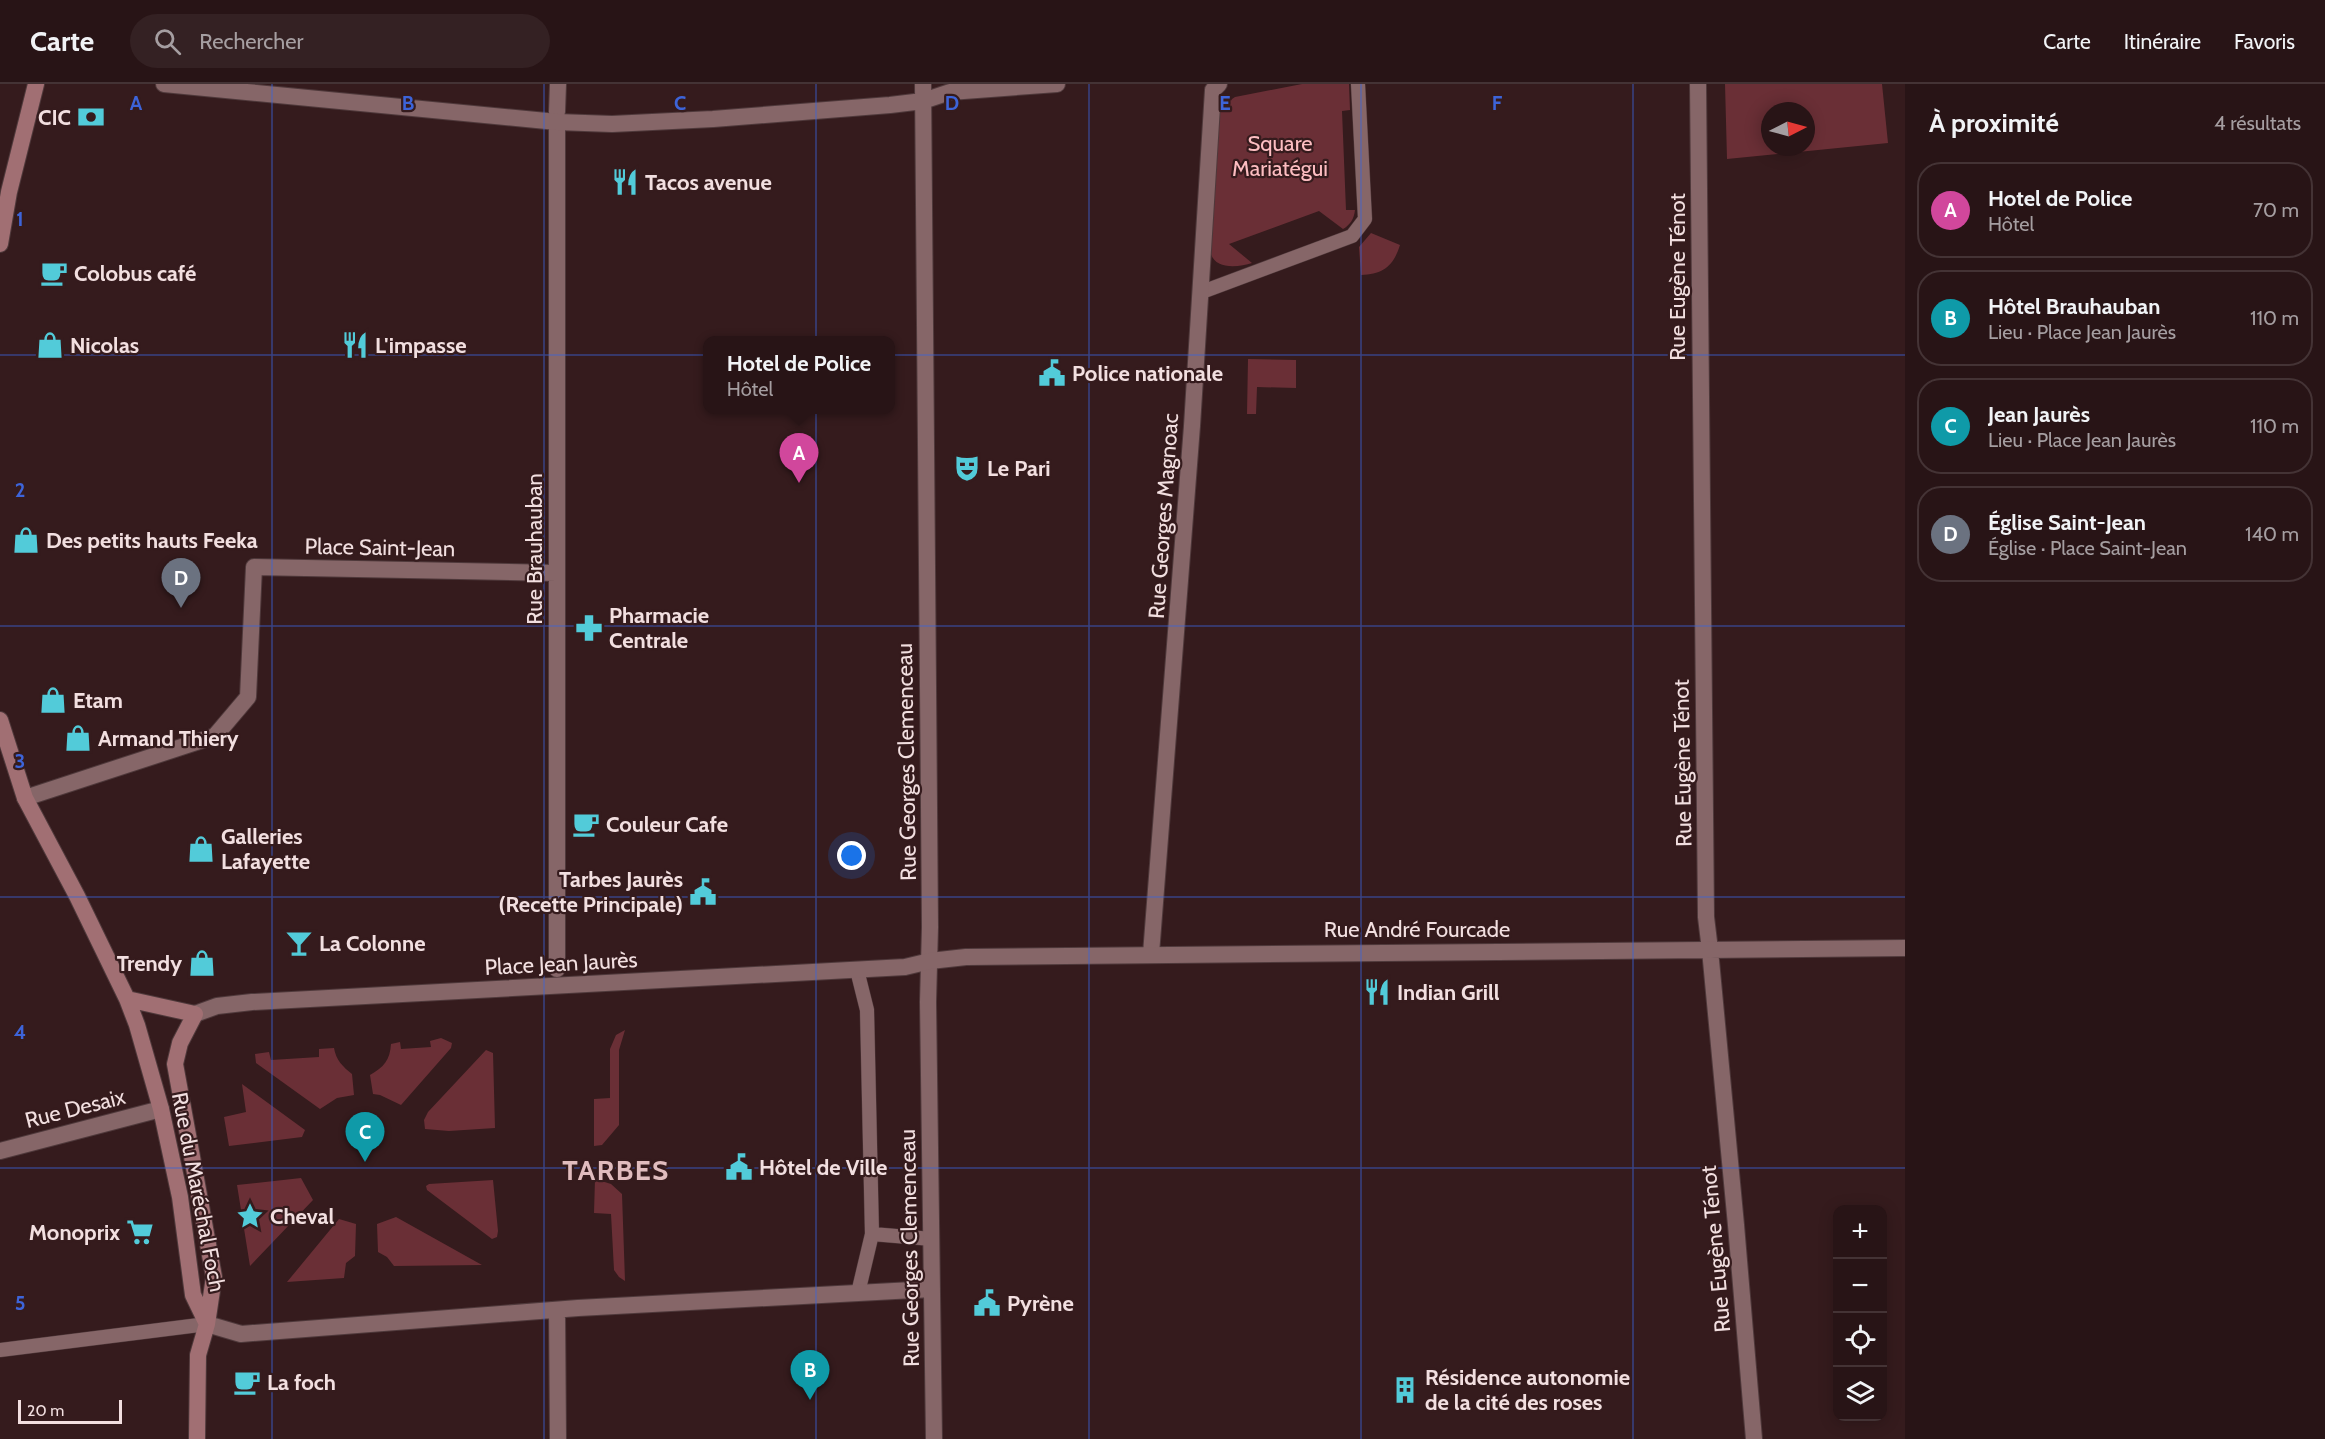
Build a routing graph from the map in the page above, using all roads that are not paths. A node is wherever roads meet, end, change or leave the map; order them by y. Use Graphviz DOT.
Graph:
graph roads {
  1 [pos="36,84"];
  2 [pos="164,84"];
  3 [pos="558,84"];
  4 [pos="1057,84"];
  5 [pos="1219,84"];
  6 [pos="1358,84"];
  7 [pos="1698,84"];
  8 [pos="923,92"];
  9 [pos="557,122"];
  10 [pos="0,244"];
  11 [pos="1202,292"];
  12 [pos="556,573"];
  13 [pos="0,720"];
  14 [pos="25,798"];
  15 [pos="1905,948"];
  16 [pos="1710,950"];
  17 [pos="1151,954"];
  18 [pos="930,961"];
  19 [pos="557,969"];
  20 [pos="857,970"];
  21 [pos="127,999"];
  22 [pos="195,1014"];
  23 [pos="161,1109"];
  24 [pos="0,1151"];
  25 [pos="872,1233"];
  26 [pos="932,1239"];
  27 [pos="932,1289"];
  28 [pos="858,1293"];
  29 [pos="556,1310"];
  30 [pos="207,1324"];
  31 [pos="0,1350"];
  32 [pos="197,1439"];
  33 [pos="558,1439"];
  34 [pos="934,1439"];
  35 [pos="1754,1439"];
  1 -- 10 [label="main road"];
  2 -- 9 [label="street"];
  3 -- 9 [label="street, Rue Brauhauban"];
  4 -- 8 [label="street"];
  5 -- 11 [label="street, Rue Georges Magnoac"];
  6 -- 11 [label="lane"];
  7 -- 16 [label="street, Rue Eugène Ténot"];
  8 -- 9 [label="street"];
  8 -- 18 [label="street, Rue Georges Clemenceau"];
  9 -- 12 [label="street, Rue Brauhauban"];
  11 -- 17 [label="street, Rue Georges Magnoac"];
  12 -- 14 [label="street, Place Saint-Jean"];
  12 -- 19 [label="street, Rue Brauhauban"];
  13 -- 14 [label="main road, Rue du Maréchal Foch"];
  14 -- 21 [label="main road, Rue du Maréchal Foch"];
  15 -- 16 [label="street, Rue André Fourcade"];
  16 -- 17 [label="street, Rue André Fourcade"];
  16 -- 35 [label="street, Rue Eugène Ténot"];
  17 -- 18 [label="street, Rue André Fourcade"];
  18 -- 20 [label="street, Place Jean Jaurès"];
  18 -- 26 [label="street, Rue Georges Clemenceau"];
  20 -- 22 [label="street, Place Jean Jaurès"];
  20 -- 25 [label="lane"];
  21 -- 22 [label="main road"];
  21 -- 23 [label="main road, Rue du Maréchal Foch"];
  22 -- 30 [label="main road, Rue du Maréchal Foch"];
  23 -- 24 [label="street, Rue Desaix"];
  23 -- 30 [label="main road, Rue du Maréchal Foch"];
  25 -- 26 [label="lane"];
  25 -- 28 [label="lane"];
  26 -- 27 [label="street, Rue Georges Clemenceau"];
  27 -- 28 [label="street"];
  27 -- 34 [label="street, Rue Georges Clemenceau"];
  28 -- 29 [label="street"];
  29 -- 30 [label="street"];
  29 -- 33 [label="street"];
  30 -- 31 [label="lane"];
  30 -- 32 [label="main road, Rue du Maréchal Foch"];
}
